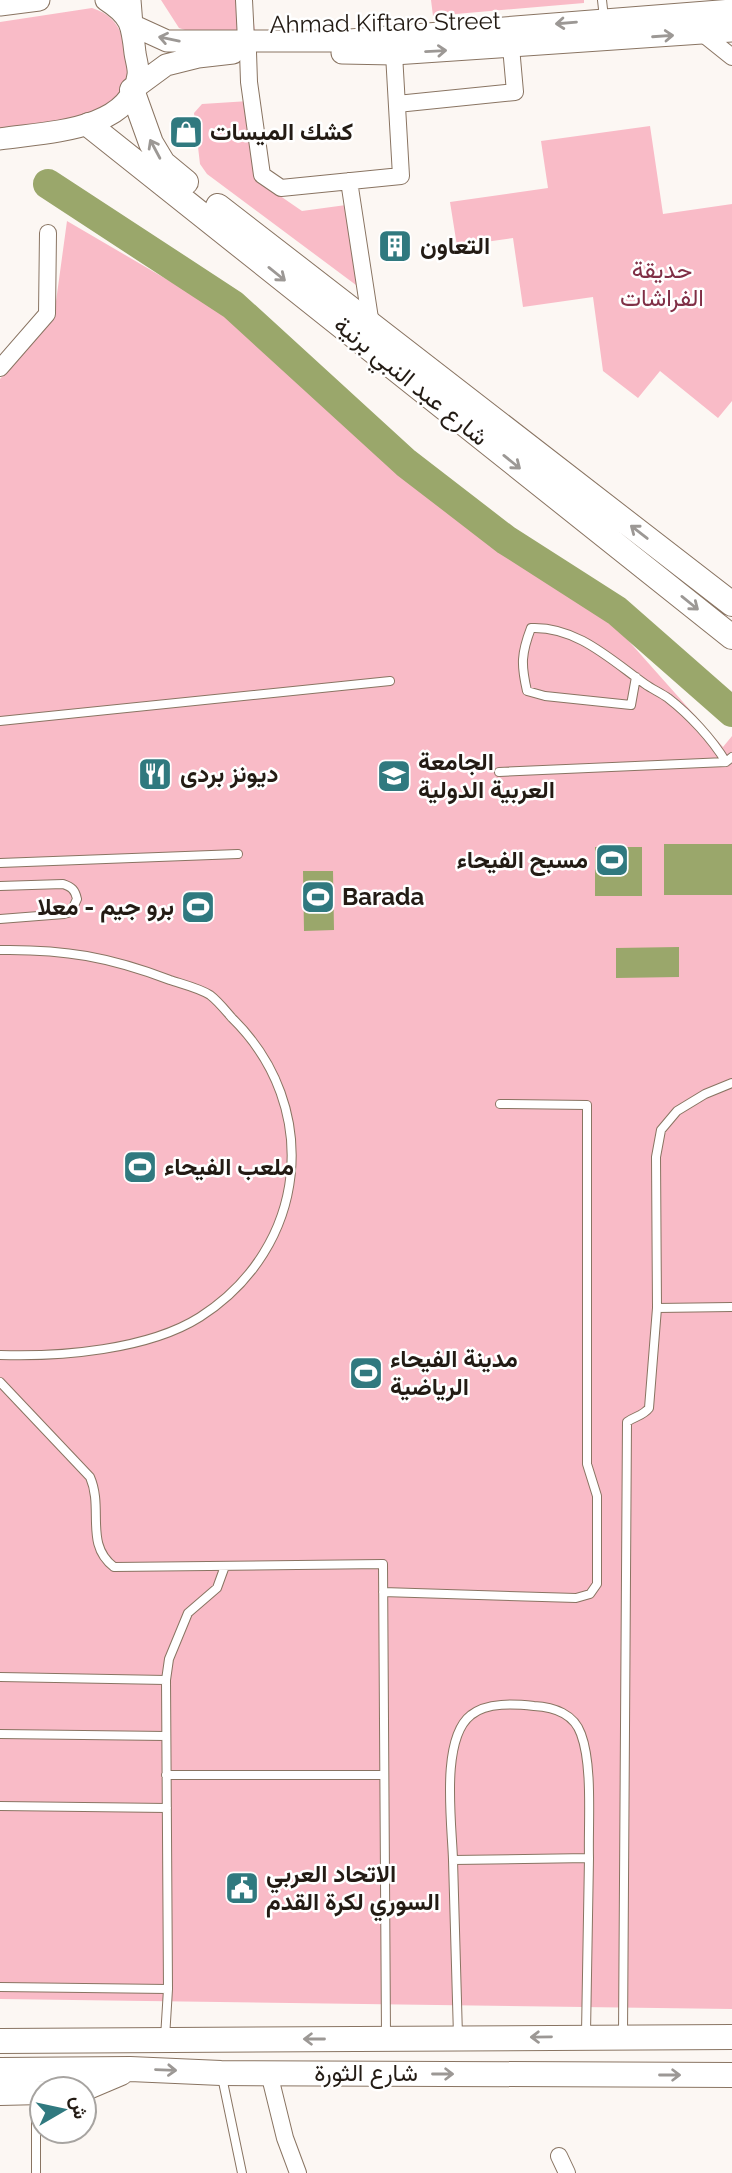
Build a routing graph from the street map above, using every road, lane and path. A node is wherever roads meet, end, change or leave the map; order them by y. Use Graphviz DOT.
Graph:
graph roads {
  1 [pos="39,0"];
  2 [pos="106,0"];
  3 [pos="130,0"];
  4 [pos="244,0"];
  5 [pos="0,5"];
  6 [pos="603,10"];
  7 [pos="732,10"];
  8 [pos="132,25"];
  9 [pos="732,30"];
  10 [pos="702,33"];
  11 [pos="247,46"];
  12 [pos="511,47"];
  13 [pos="394,54"];
  14 [pos="732,57"];
  15 [pos="132,90"];
  16 [pos="397,104"];
  17 [pos="89,125"];
  18 [pos="0,139"];
  19 [pos="349,181"];
  20 [pos="48,233"];
  21 [pos="371,325"];
  22 [pos="0,368"];
  23 [pos="732,604"];
  24 [pos="732,637"];
  25 [pos="636,677"];
  26 [pos="390,681"];
  27 [pos="0,721"];
  28 [pos="729,760"];
  29 [pos="499,772"];
  30 [pos="238,854"];
  31 [pos="0,863"];
  32 [pos="0,886"];
  33 [pos="0,919"];
  34 [pos="0,950"];
  35 [pos="732,1083"];
  36 [pos="500,1104"];
  37 [pos="732,1307"];
  38 [pos="657,1308"];
  39 [pos="0,1355"];
  40 [pos="0,1382"];
  41 [pos="225,1566"];
  42 [pos="383,1592"];
  43 [pos="0,1677"];
  44 [pos="166,1680"];
  45 [pos="0,1734"];
  46 [pos="166,1737"];
  47 [pos="166,1775"];
  48 [pos="384,1776"];
  49 [pos="0,1806"];
  50 [pos="167,1808"];
  51 [pos="589,1858"];
  52 [pos="453,1860"];
  53 [pos="0,1987"];
  54 [pos="168,1989"];
  55 [pos="0,2028"];
  56 [pos="585,2036"];
  57 [pos="623,2036"];
  58 [pos="732,2037"];
  59 [pos="386,2038"];
  60 [pos="458,2038"];
  61 [pos="155,2039"];
  62 [pos="0,2041"];
  63 [pos="130,2069"];
  64 [pos="0,2070"];
  65 [pos="221,2073"];
  66 [pos="269,2073"];
  67 [pos="732,2075"];
  68 [pos="98,2083"];
  69 [pos="28,2092"];
  70 [pos="0,2093"];
  71 [pos="37,2145"];
  72 [pos="559,2156"];
  73 [pos="36,2173"];
  74 [pos="242,2173"];
  75 [pos="299,2173"];
  76 [pos="567,2173"];
  1 -- 5 [label="main road"];
  2 -- 8 [label="main road"];
  3 -- 8 [label="main road"];
  4 -- 11 [label="street"];
  6 -- 7 [label="main road, Ahmad Kiftaro Street"];
  6 -- 11 [label="main road, Ahmad Kiftaro Street, one-way"];
  11 -- 8 [label="main road, Ahmad Kiftaro Street, one-way"];
  8 -- 15 [label="main road"];
  9 -- 10 [label="main road, Ahmad Kiftaro Street"];
  12 -- 10 [label="main road, Ahmad Kiftaro Street, one-way"];
  10 -- 14 [label="street"];
  11 -- 13 [label="main road, Ahmad Kiftaro Street"];
  11 -- 15 [label="main road, Ahmad Kiftaro Street"];
  11 -- 19 [label="street"];
  13 -- 12 [label="main road, Ahmad Kiftaro Street, one-way"];
  12 -- 16 [label="street"];
  13 -- 16 [label="street"];
  15 -- 17 [label="main road, Ahmad Kiftaro Street"];
  21 -- 15 [label="main road, شارع عبد النبي برنية, one-way"];
  16 -- 19 [label="street"];
  17 -- 18 [label="main road"];
  17 -- 24 [label="main road, شارع عبد النبي برنية, one-way"];
  19 -- 21 [label="street"];
  20 -- 22 [label="street"];
  23 -- 21 [label="main road, شارع عبد النبي برنية, one-way"];
  25 -- 25 [label="lane"];
  25 -- 28 [label="lane"];
  26 -- 27 [label="lane"];
  28 -- 29 [label="lane"];
  30 -- 31 [label="lane"];
  32 -- 33 [label="lane"];
  34 -- 39 [label="lane"];
  35 -- 38 [label="lane"];
  36 -- 42 [label="lane"];
  37 -- 38 [label="lane"];
  38 -- 57 [label="lane"];
  40 -- 41 [label="lane"];
  41 -- 42 [label="lane"];
  41 -- 44 [label="lane"];
  42 -- 48 [label="lane"];
  43 -- 44 [label="lane"];
  44 -- 46 [label="lane"];
  45 -- 46 [label="lane"];
  46 -- 47 [label="lane"];
  47 -- 48 [label="lane"];
  47 -- 50 [label="lane"];
  48 -- 59 [label="lane"];
  49 -- 50 [label="lane"];
  50 -- 54 [label="lane"];
  51 -- 52 [label="lane"];
  51 -- 52 [label="lane"];
  51 -- 56 [label="lane"];
  52 -- 60 [label="lane"];
  53 -- 54 [label="lane"];
  54 -- 61 [label="lane"];
  55 -- 61 [label="main road"];
  56 -- 57 [label="main road, شارع الثورة"];
  56 -- 60 [label="main road, شارع الثورة, one-way"];
  57 -- 58 [label="main road, شارع الثورة"];
  59 -- 60 [label="main road, شارع الثورة"];
  59 -- 61 [label="main road, شارع الثورة, one-way"];
  61 -- 62 [label="main road, شارع الثورة"];
  63 -- 64 [label="main road, شارع الثورة"];
  63 -- 65 [label="main road, شارع الثورة, one-way"];
  63 -- 68 [label="main road"];
  65 -- 66 [label="main road, شارع الثورة"];
  65 -- 74 [label="lane"];
  66 -- 67 [label="main road, شارع الثورة, one-way"];
  66 -- 75 [label="street"];
  69 -- 70 [label="main road"];
  71 -- 73 [label="lane"];
  72 -- 76 [label="street"];
}
